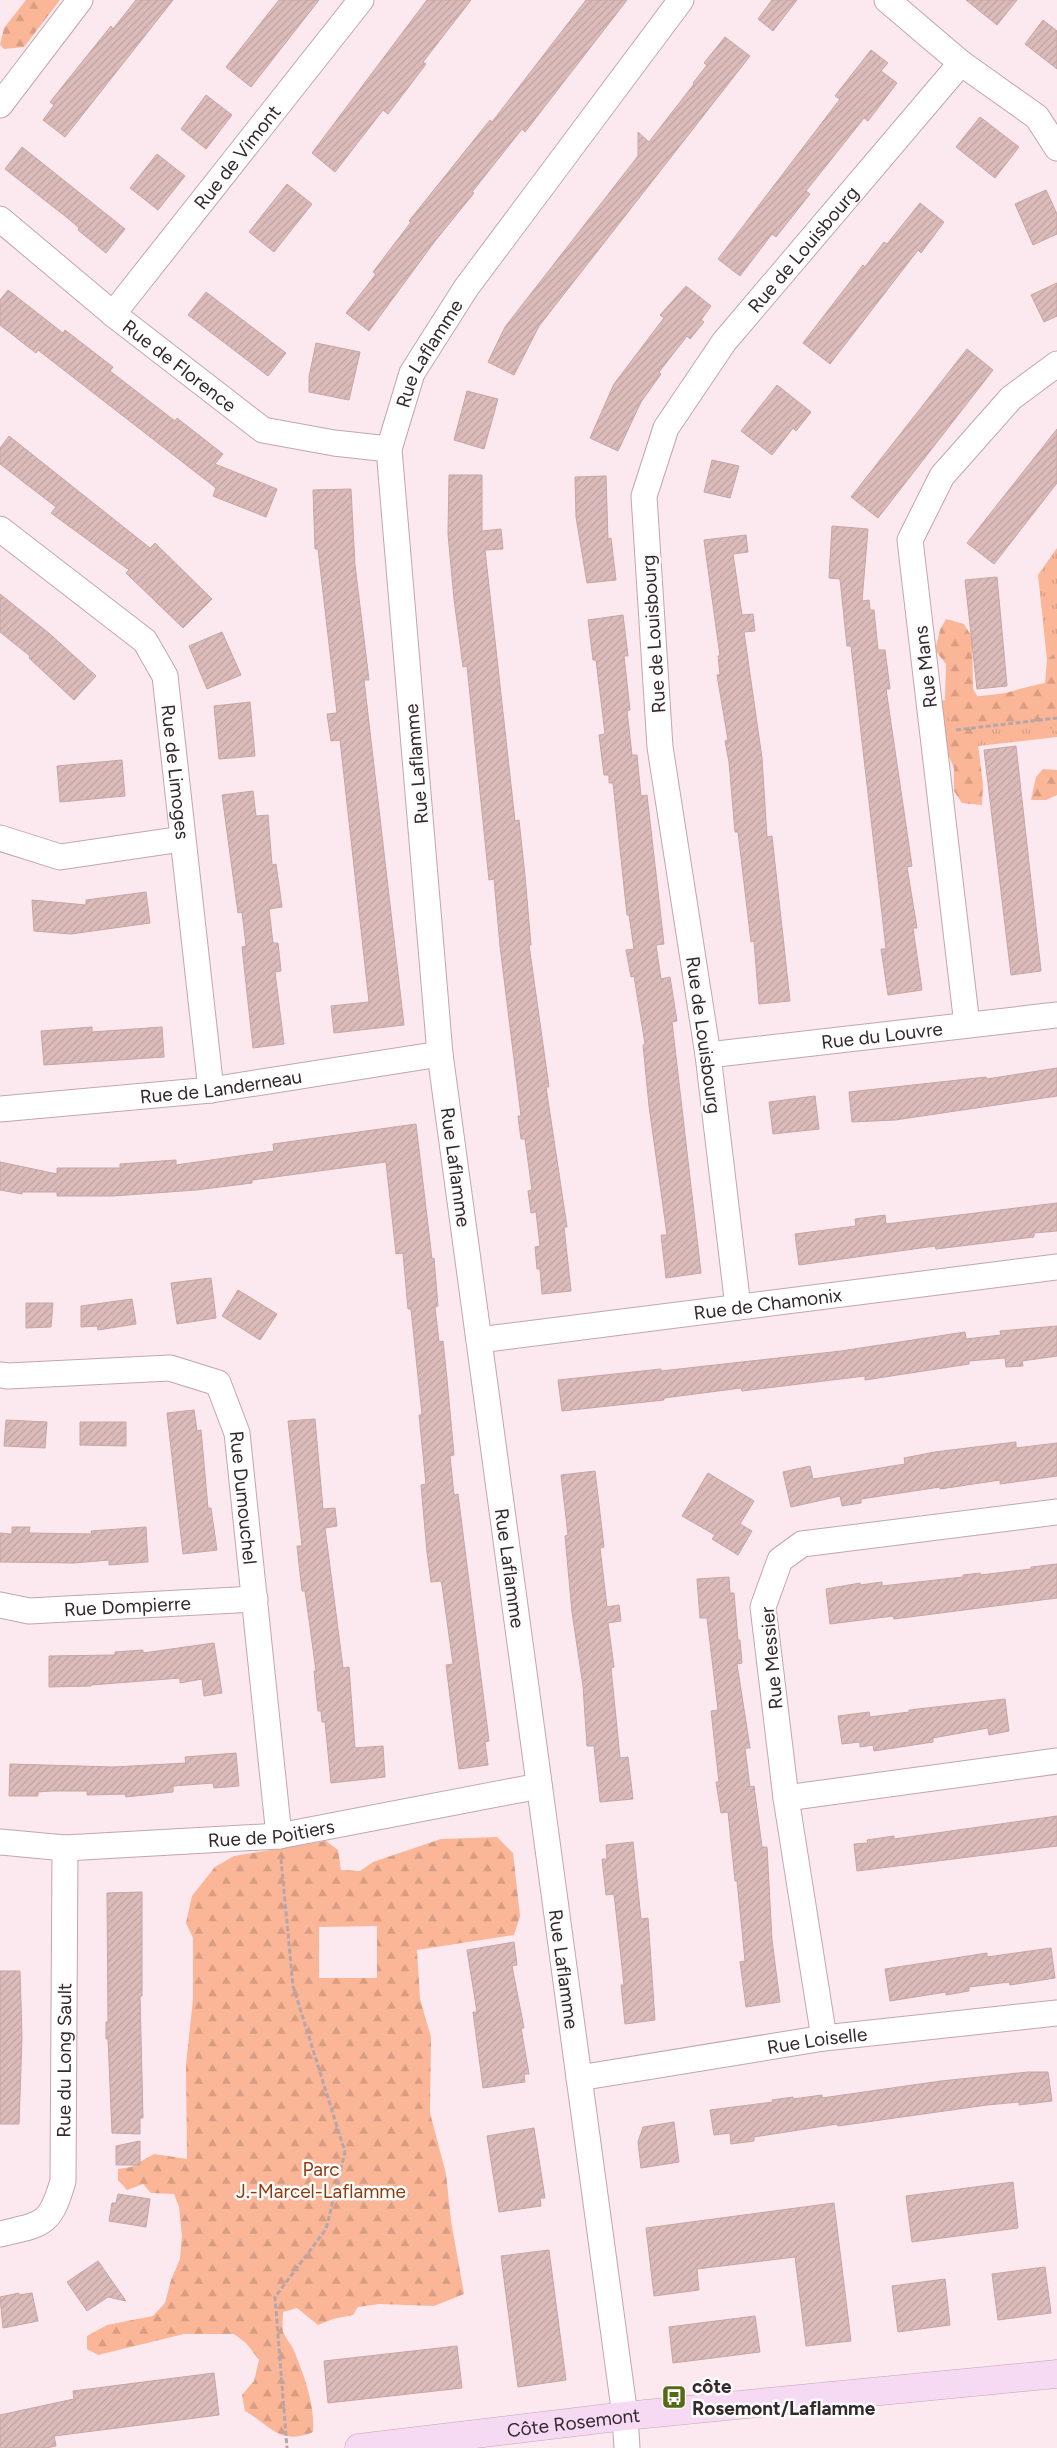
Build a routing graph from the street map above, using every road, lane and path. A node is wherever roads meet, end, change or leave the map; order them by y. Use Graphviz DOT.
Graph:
graph roads {
  1 [pos="80,0"];
  2 [pos="361,0"];
  3 [pos="681,0"];
  4 [pos="887,0"];
  5 [pos="961,63"];
  6 [pos="0,105"];
  7 [pos="1057,148"];
  8 [pos="0,219"];
  9 [pos="113,314"];
  10 [pos="1057,364"];
  11 [pos="389,449"];
  12 [pos="0,529"];
  13 [pos="1057,718"];
  14 [pos="933,733"];
  15 [pos="0,838"];
  16 [pos="182,839"];
  17 [pos="1057,1015"];
  18 [pos="968,1025"];
  19 [pos="440,1054"];
  20 [pos="708,1055"];
  21 [pos="211,1090"];
  22 [pos="0,1109"];
  23 [pos="1057,1267"];
  24 [pos="738,1307"];
  25 [pos="479,1340"];
  26 [pos="0,1375"];
  27 [pos="1057,1512"];
  28 [pos="255,1599"];
  29 [pos="0,1605"];
  30 [pos="1057,1761"];
  31 [pos="539,1786"];
  32 [pos="786,1798"];
  33 [pos="279,1836"];
  34 [pos="0,1842"];
  35 [pos="65,1848"];
  36 [pos="1057,2013"];
  37 [pos="824,2038"];
  38 [pos="579,2078"];
  39 [pos="0,2234"];
  40 [pos="1057,2374"];
  41 [pos="625,2416"];
  42 [pos="287,2448"];
  43 [pos="359,2448"];
  44 [pos="627,2448"];
  1 -- 6 [label="street"];
  2 -- 9 [label="street, Rue de Vimont"];
  3 -- 11 [label="street, Rue Laflamme"];
  4 -- 5 [label="street"];
  5 -- 7 [label="street"];
  5 -- 20 [label="street, Rue de Louisbourg"];
  8 -- 9 [label="street, Rue de Florence"];
  9 -- 11 [label="street, Rue de Florence"];
  10 -- 14 [label="street, Rue Mans"];
  11 -- 19 [label="street, Rue Laflamme"];
  12 -- 16 [label="street, Rue de Limoges"];
  13 -- 14 [label="path"];
  14 -- 18 [label="street, Rue Mans"];
  15 -- 16 [label="street"];
  16 -- 21 [label="street, Rue de Limoges"];
  17 -- 18 [label="street, Rue du Louvre"];
  18 -- 20 [label="street, Rue du Louvre"];
  19 -- 21 [label="street, Rue de Landerneau"];
  19 -- 25 [label="street, Rue Laflamme"];
  20 -- 24 [label="street, Rue de Louisbourg"];
  21 -- 22 [label="street, Rue de Landerneau"];
  23 -- 24 [label="street, Rue de Chamonix"];
  24 -- 25 [label="street, Rue de Chamonix"];
  25 -- 31 [label="street, Rue Laflamme"];
  26 -- 28 [label="street, Rue Dumouchel"];
  27 -- 32 [label="street, Rue Messier"];
  28 -- 29 [label="street, Rue Dompierre"];
  28 -- 33 [label="street, Rue Dumouchel"];
  30 -- 32 [label="street"];
  31 -- 33 [label="street, Rue de Poitiers"];
  31 -- 38 [label="street, Rue Laflamme"];
  32 -- 37 [label="street, Rue Messier"];
  33 -- 35 [label="street, Rue de Poitiers"];
  33 -- 42 [label="path"];
  34 -- 35 [label="street, Rue de Poitiers"];
  35 -- 39 [label="street, Rue du Long Sault"];
  36 -- 37 [label="street, Rue Loiselle"];
  37 -- 38 [label="street, Rue Loiselle"];
  38 -- 41 [label="street, Rue Laflamme"];
  40 -- 41 [label="street, Côte Rosemont"];
  41 -- 43 [label="street, Côte Rosemont"];
  41 -- 44 [label="street, Rue Laflamme"];
}
